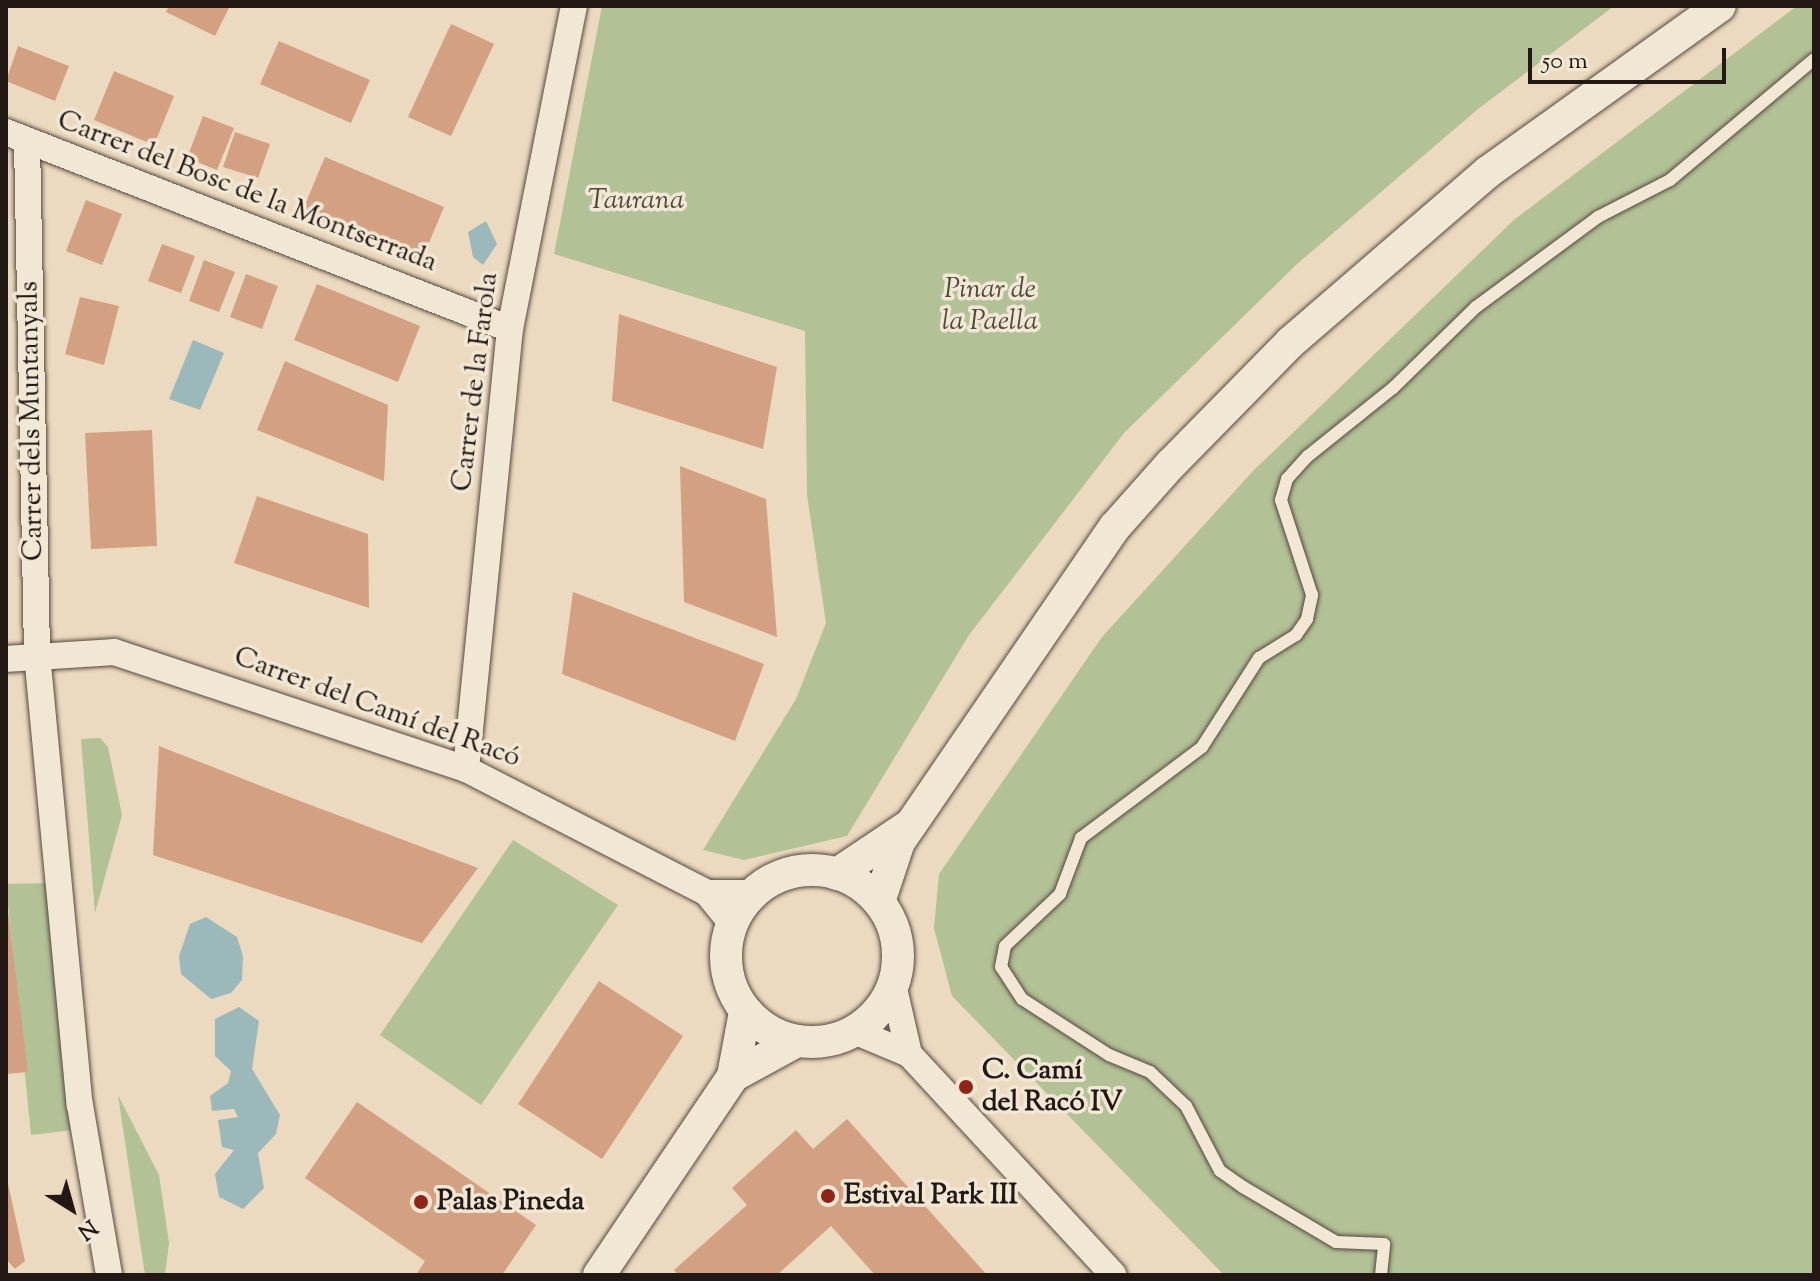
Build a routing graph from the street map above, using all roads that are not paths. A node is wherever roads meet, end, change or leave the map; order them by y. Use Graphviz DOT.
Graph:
graph roads {
  1 [pos="574,6"];
  2 [pos="1720,6"];
  3 [pos="1814,59"];
  4 [pos="17,136"];
  5 [pos="510,329"];
  6 [pos="37,654"];
  7 [pos="6,659"];
  8 [pos="466,769"];
  9 [pos="906,832"];
  10 [pos="837,874"];
  11 [pos="707,893"];
  12 [pos="753,893"];
  13 [pos="879,902"];
  14 [pos="732,924"];
  15 [pos="893,984"];
  16 [pos="745,1012"];
  17 [pos="854,1031"];
  18 [pos="797,1041"];
  19 [pos="909,1054"];
  20 [pos="733,1076"];
  21 [pos="109,1275"];
  22 [pos="599,1275"];
  23 [pos="1114,1275"];
  24 [pos="1381,1275"];
  1 -- 5 [label="street, Carrer de la Farola"];
  2 -- 9 [label="street"];
  3 -- 24 [label="lane"];
  4 -- 5 [label="street, Carrer del Bosc de la Montserrada"];
  4 -- 6 [label="street, Carrer dels Muntanyals"];
  5 -- 8 [label="street, Carrer de la Farola"];
  6 -- 7 [label="street, Carrer del Camí del Racó"];
  6 -- 8 [label="street, Carrer del Camí del Racó"];
  6 -- 21 [label="street, Carrer dels Muntanyals"];
  8 -- 11 [label="street, Carrer del Camí del Racó"];
  9 -- 10 [label="street"];
  9 -- 13 [label="street"];
  10 -- 12 [label="street"];
  10 -- 13 [label="street"];
  11 -- 12 [label="street, Carrer del Camí del Racó"];
  11 -- 14 [label="street, Carrer del Camí del Racó"];
  12 -- 14 [label="street"];
  13 -- 15 [label="street"];
  14 -- 16 [label="street"];
  15 -- 17 [label="street"];
  15 -- 19 [label="street"];
  16 -- 18 [label="street"];
  16 -- 20 [label="street"];
  17 -- 18 [label="street"];
  17 -- 19 [label="street"];
  18 -- 20 [label="street"];
  19 -- 23 [label="street"];
  20 -- 22 [label="street"];
}
